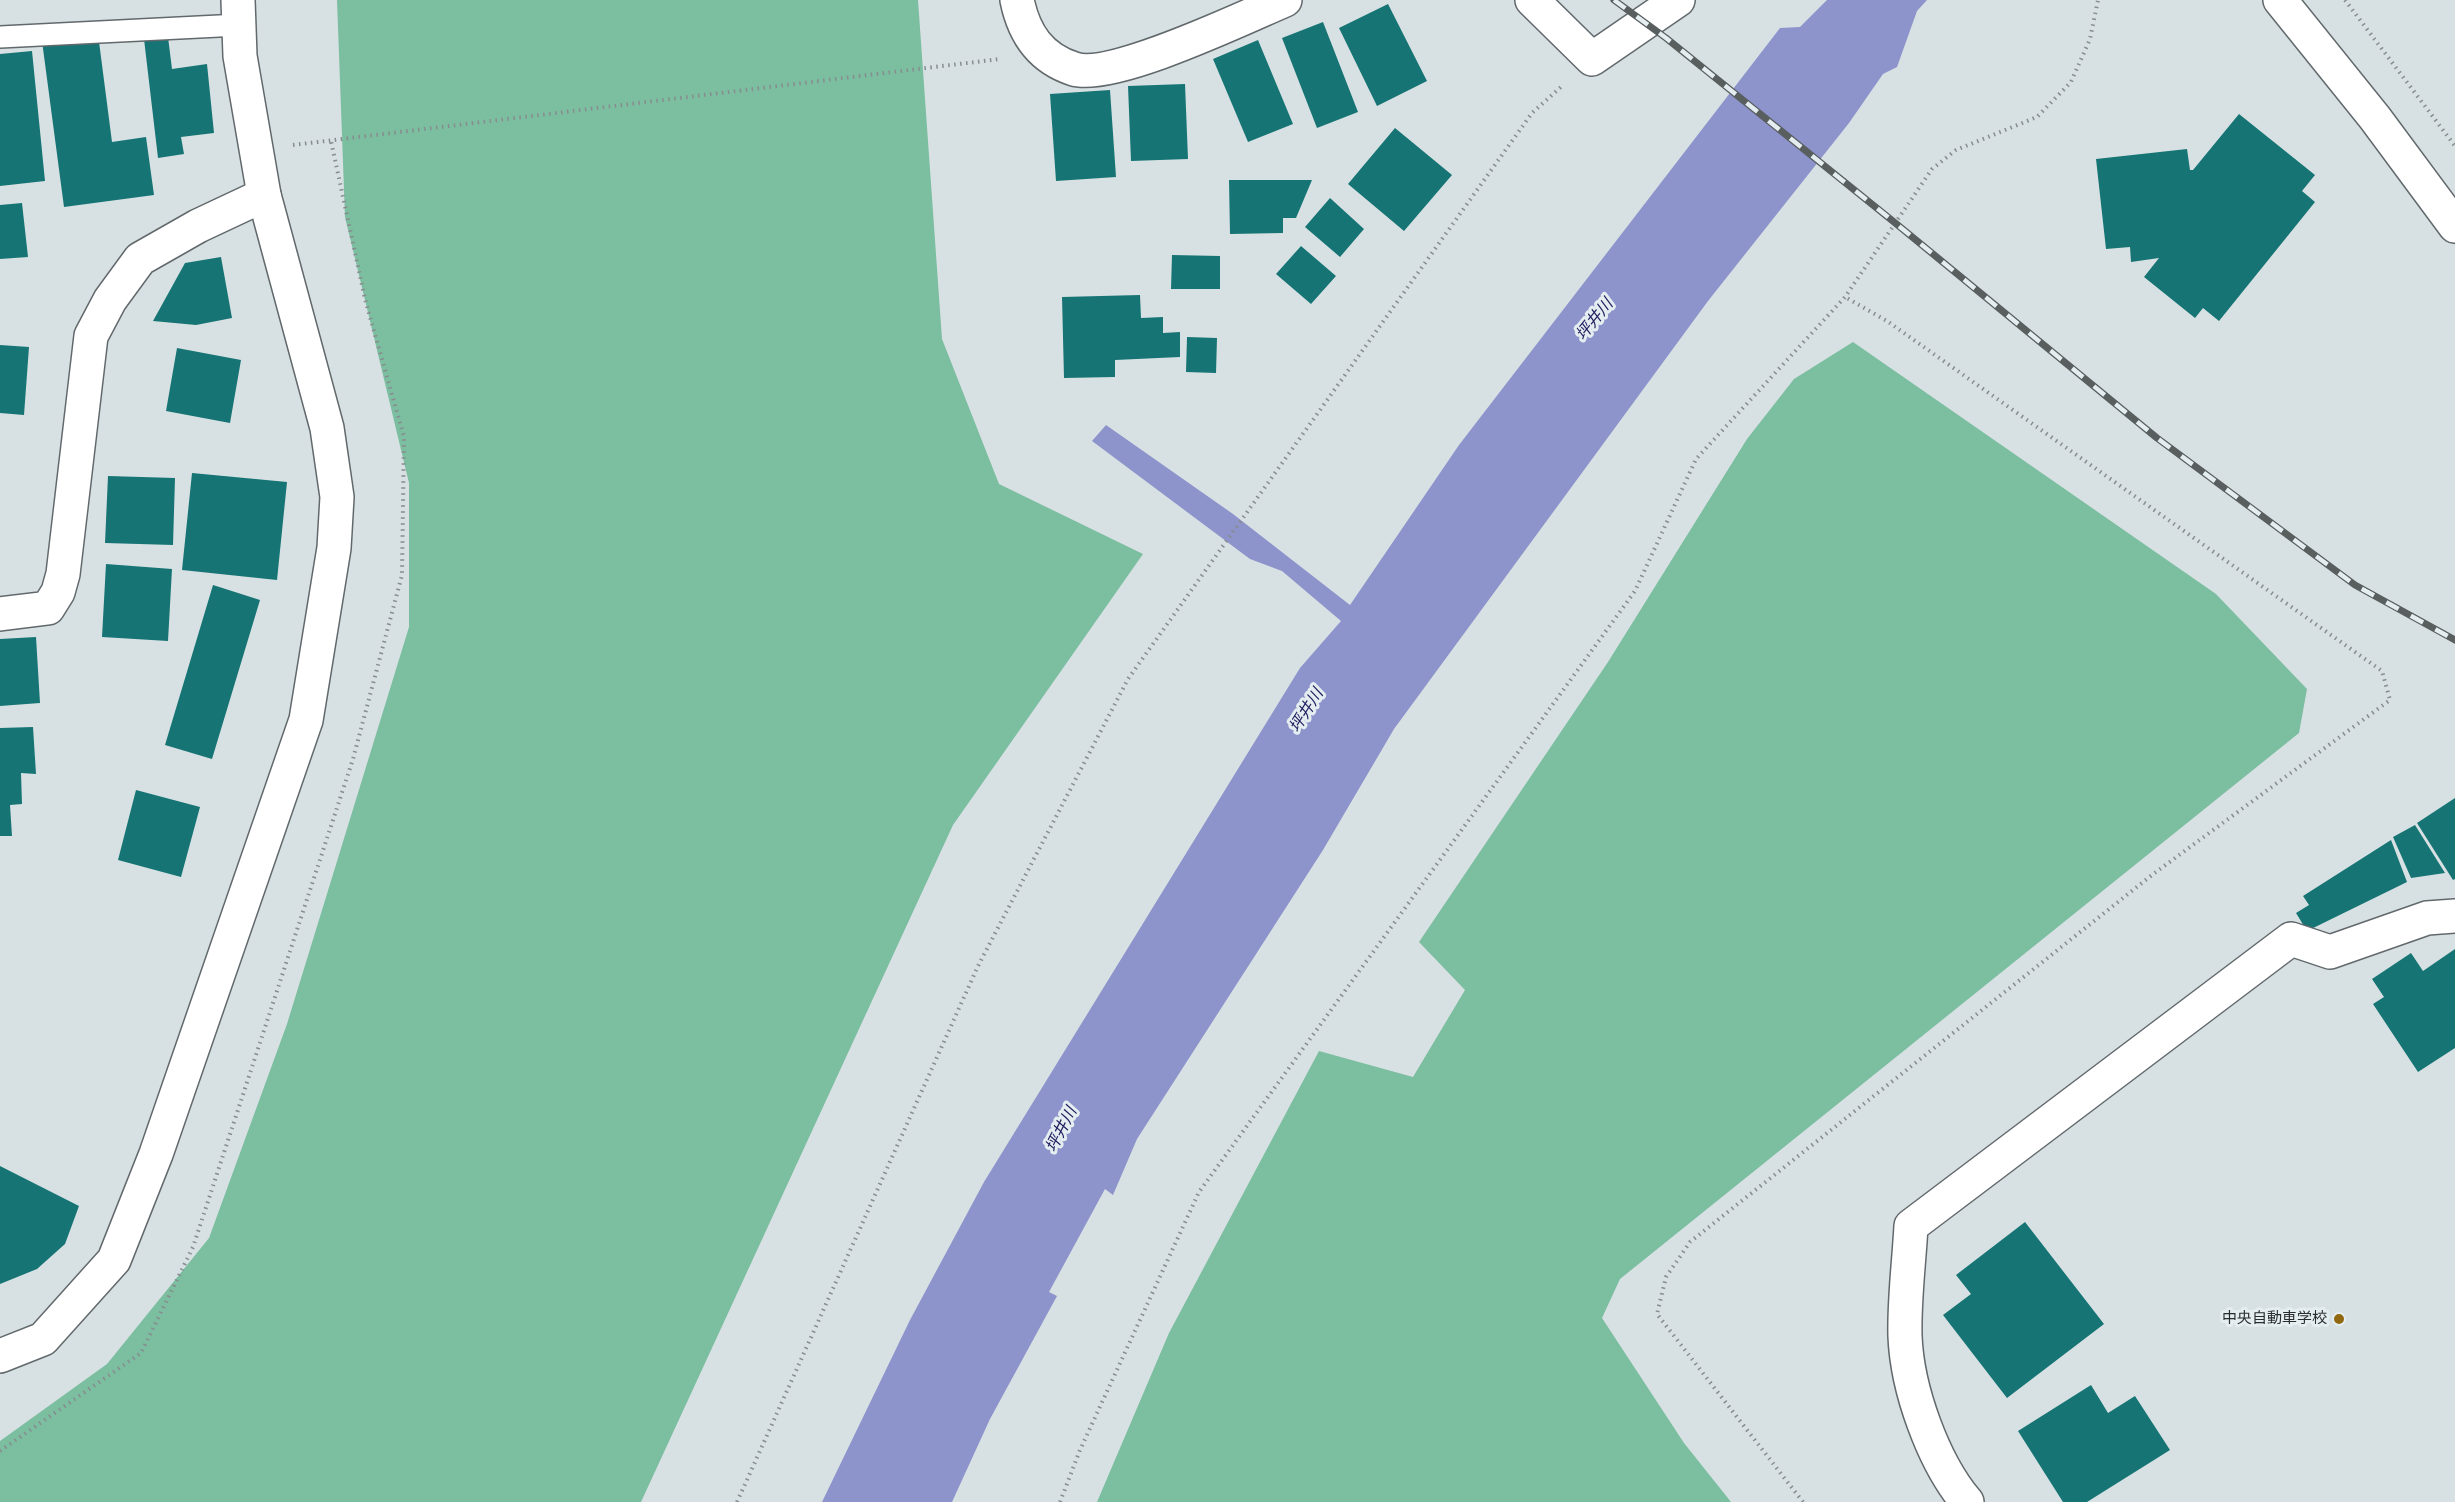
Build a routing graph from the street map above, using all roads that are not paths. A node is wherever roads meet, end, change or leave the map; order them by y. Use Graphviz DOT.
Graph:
graph roads {
  1 [pos="1017,0"];
  2 [pos="1285,0"];
  3 [pos="1532,0"];
  4 [pos="1678,0"];
  5 [pos="2280,0"];
  6 [pos="238,12"];
  7 [pos="0,37"];
  8 [pos="264,195"];
  9 [pos="2455,225"];
  10 [pos="0,614"];
  11 [pos="2455,916"];
  12 [pos="0,1356"];
  13 [pos="1967,1502"];
  1 -- 2 [label="street"];
  3 -- 4 [label="street"];
  5 -- 9 [label="street"];
  6 -- 7 [label="lane"];
  6 -- 8 [label="street"];
  8 -- 10 [label="street"];
  8 -- 12 [label="street"];
  11 -- 13 [label="street"];
}
